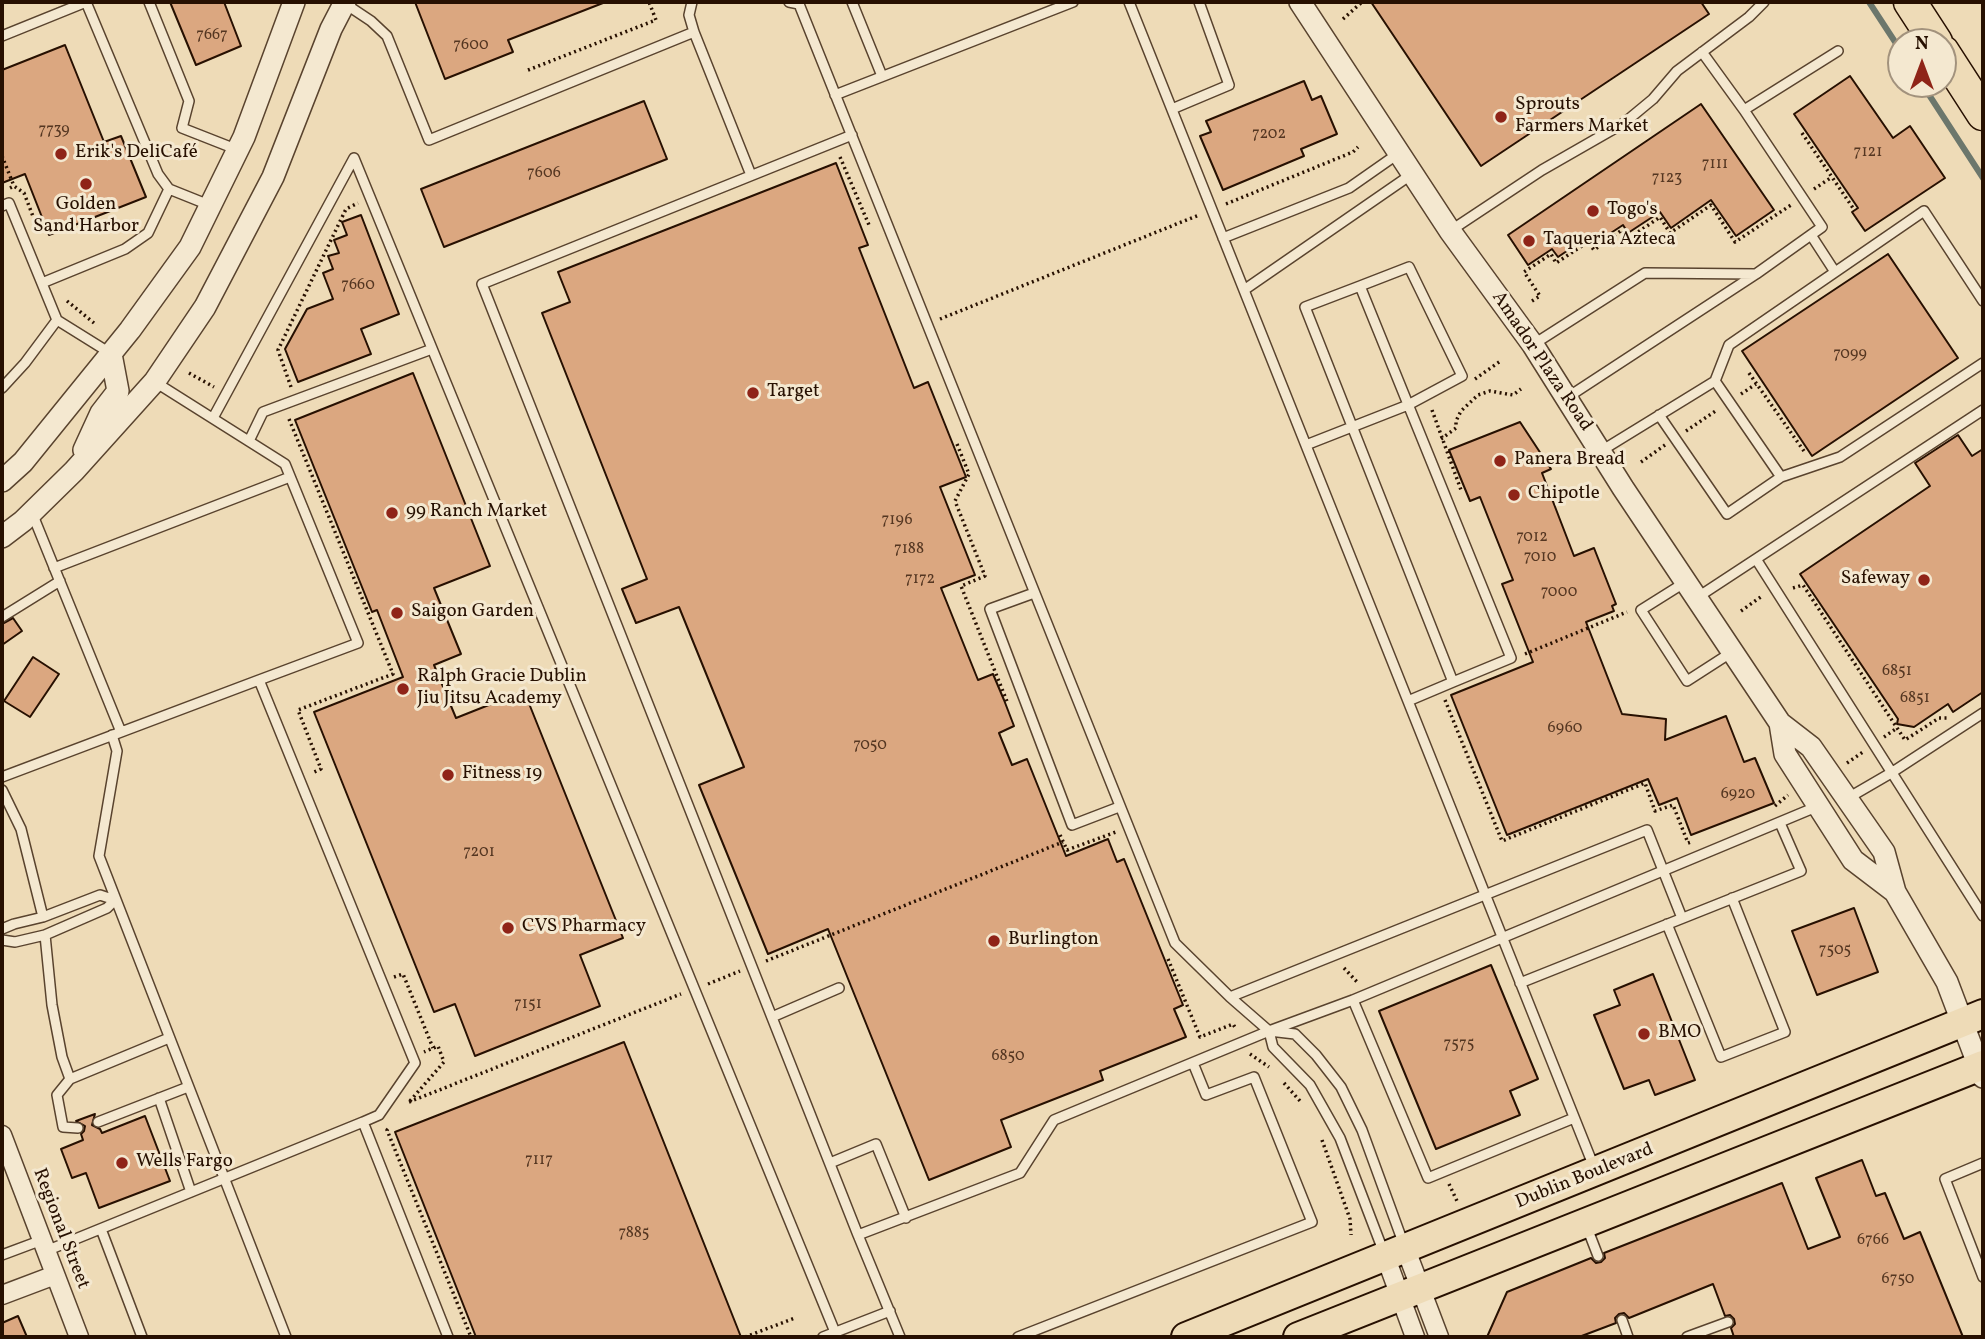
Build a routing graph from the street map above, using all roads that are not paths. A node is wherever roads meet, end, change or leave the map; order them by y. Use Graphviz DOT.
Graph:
graph roads {
  1 [pos="86,2"];
  2 [pos="149,2"];
  3 [pos="294,2"];
  4 [pos="344,2"];
  5 [pos="692,2"];
  6 [pos="789,2"];
  7 [pos="852,2"];
  8 [pos="1073,2"];
  9 [pos="1129,2"];
  10 [pos="1199,2"];
  11 [pos="1764,2"];
  12 [pos="1910,2"];
  13 [pos="1306,4"];
  14 [pos="1927,28"];
  15 [pos="694,32"];
  16 [pos="2,36"];
  17 [pos="1838,51"];
  18 [pos="1702,52"];
  19 [pos="1957,74"];
  20 [pos="882,76"];
  21 [pos="835,94"];
  22 [pos="1172,109"];
  23 [pos="1744,110"];
  24 [pos="1983,114"];
  25 [pos="852,135"];
  26 [pos="238,150"];
  27 [pos="1399,153"];
  28 [pos="1412,174"];
  29 [pos="751,175"];
  30 [pos="169,188"];
  31 [pos="5,205"];
  32 [pos="211,205"];
  33 [pos="1450,231"];
  34 [pos="1811,235"];
  35 [pos="1223,238"];
  36 [pos="1835,272"];
  37 [pos="1756,274"];
  38 [pos="42,283"];
  39 [pos="1360,286"];
  40 [pos="1244,290"];
  41 [pos="1983,301"];
  42 [pos="57,320"];
  43 [pos="1533,345"];
  44 [pos="432,349"];
  45 [pos="111,354"];
  46 [pos="1983,363"];
  47 [pos="155,381"];
  48 [pos="1715,381"];
  49 [pos="2,388"];
  50 [pos="1566,398"];
  51 [pos="1408,405"];
  52 [pos="1983,410"];
  53 [pos="1659,415"];
  54 [pos="213,418"];
  55 [pos="1352,426"];
  56 [pos="249,441"];
  57 [pos="1306,445"];
  58 [pos="1600,451"];
  59 [pos="74,471"];
  60 [pos="290,477"];
  61 [pos="1781,477"];
  62 [pos="2,481"];
  63 [pos="32,512"];
  64 [pos="2,537"];
  65 [pos="1756,559"];
  66 [pos="54,568"];
  67 [pos="60,581"];
  68 [pos="1691,590"];
  69 [pos="1034,593"];
  70 [pos="2,617"];
  71 [pos="1732,652"];
  72 [pos="259,680"];
  73 [pos="1453,682"];
  74 [pos="1408,701"];
  75 [pos="1983,713"];
  76 [pos="1780,723"];
  77 [pos="116,734"];
  78 [pos="1891,773"];
  79 [pos="2,777"];
  80 [pos="2,790"];
  81 [pos="1848,798"];
  82 [pos="1818,806"];
  83 [pos="1119,807"];
  84 [pos="1780,823"];
  85 [pos="1664,872"];
  86 [pos="1895,892"];
  87 [pos="1485,895"];
  88 [pos="1732,898"];
  89 [pos="115,900"];
  90 [pos="1983,916"];
  91 [pos="43,917"];
  92 [pos="1682,918"];
  93 [pos="1667,924"];
  94 [pos="2,929"];
  95 [pos="45,934"];
  96 [pos="1502,937"];
  97 [pos="2,940"];
  98 [pos="1520,983"];
  99 [pos="839,988"];
  100 [pos="1230,997"];
  101 [pos="1353,1000"];
  102 [pos="772,1017"];
  103 [pos="1973,1018"];
  104 [pos="1269,1031"];
  105 [pos="169,1038"];
  106 [pos="1193,1063"];
  107 [pos="1982,1069"];
  108 [pos="70,1079"];
  109 [pos="188,1087"];
  110 [pos="159,1098"];
  111 [pos="1574,1118"];
  112 [pos="98,1122"];
  113 [pos="363,1122"];
  114 [pos="78,1128"];
  115 [pos="3,1143"];
  116 [pos="830,1163"];
  117 [pos="1983,1164"];
  118 [pos="1596,1172"];
  119 [pos="224,1179"];
  120 [pos="191,1192"];
  121 [pos="906,1217"];
  122 [pos="1586,1222"];
  123 [pos="101,1229"];
  124 [pos="858,1236"];
  125 [pos="44,1245"];
  126 [pos="1396,1254"];
  127 [pos="2,1255"];
  128 [pos="1598,1256"];
  129 [pos="55,1275"];
  130 [pos="1983,1277"];
  131 [pos="1410,1292"];
  132 [pos="2,1295"];
  133 [pos="890,1311"];
  134 [pos="1622,1320"];
  135 [pos="1728,1322"];
  136 [pos="836,1335"];
  137 [pos="79,1337"];
  138 [pos="142,1337"];
  139 [pos="286,1337"];
  140 [pos="448,1337"];
  141 [pos="823,1337"];
  142 [pos="900,1337"];
  143 [pos="1018,1337"];
  144 [pos="1186,1337"];
  145 [pos="1297,1337"];
  146 [pos="1415,1337"];
  147 [pos="1439,1337"];
  148 [pos="1629,1337"];
  149 [pos="1687,1337"];
  1 -- 16 [label="lane"];
  1 -- 30 [label="lane"];
  2 -- 26 [label="lane"];
  3 -- 26 [label="street"];
  4 -- 15 [label="lane"];
  4 -- 47 [label="street"];
  5 -- 15 [label="lane"];
  6 -- 21 [label="lane"];
  7 -- 20 [label="lane"];
  8 -- 20 [label="lane"];
  9 -- 22 [label="lane"];
  10 -- 22 [label="lane"];
  11 -- 18 [label="lane"];
  12 -- 14 [label="highway"];
  13 -- 27 [label="street, Amador Plaza Road"];
  15 -- 29 [label="lane"];
  17 -- 23 [label="lane"];
  18 -- 23 [label="lane"];
  18 -- 33 [label="lane"];
  19 -- 24 [label="highway"];
  20 -- 21 [label="lane"];
  21 -- 25 [label="lane"];
  22 -- 35 [label="lane"];
  23 -- 34 [label="lane"];
  25 -- 29 [label="lane"];
  25 -- 69 [label="lane"];
  26 -- 32 [label="street"];
  27 -- 28 [label="street, Amador Plaza Road"];
  27 -- 35 [label="lane"];
  28 -- 33 [label="street, Amador Plaza Road"];
  28 -- 40 [label="lane"];
  29 -- 102 [label="lane"];
  30 -- 32 [label="lane"];
  30 -- 38 [label="lane"];
  31 -- 38 [label="lane"];
  32 -- 45 [label="street"];
  33 -- 43 [label="street, Amador Plaza Road"];
  34 -- 36 [label="lane"];
  34 -- 37 [label="lane"];
  35 -- 40 [label="lane"];
  36 -- 41 [label="lane"];
  36 -- 48 [label="lane"];
  37 -- 43 [label="lane"];
  37 -- 50 [label="lane"];
  38 -- 42 [label="lane"];
  39 -- 51 [label="lane"];
  39 -- 51 [label="lane"];
  39 -- 55 [label="lane"];
  40 -- 57 [label="lane"];
  42 -- 45 [label="lane"];
  42 -- 49 [label="lane"];
  43 -- 50 [label="street, Amador Plaza Road"];
  44 -- 54 [label="lane"];
  44 -- 56 [label="lane"];
  44 -- 136 [label="lane"];
  45 -- 59 [label="street"];
  45 -- 62 [label="street"];
  46 -- 61 [label="lane"];
  47 -- 54 [label="lane"];
  47 -- 59 [label="street"];
  48 -- 53 [label="lane"];
  48 -- 61 [label="lane"];
  50 -- 58 [label="street, Amador Plaza Road"];
  51 -- 55 [label="lane"];
  51 -- 73 [label="lane"];
  52 -- 65 [label="lane"];
  53 -- 58 [label="lane"];
  53 -- 61 [label="lane"];
  54 -- 56 [label="lane"];
  55 -- 57 [label="lane"];
  55 -- 73 [label="lane"];
  56 -- 60 [label="lane"];
  57 -- 74 [label="lane"];
  58 -- 68 [label="street, Amador Plaza Road"];
  59 -- 63 [label="street"];
  60 -- 66 [label="lane"];
  60 -- 72 [label="lane"];
  63 -- 64 [label="street"];
  63 -- 66 [label="lane"];
  65 -- 68 [label="lane"];
  65 -- 78 [label="lane"];
  66 -- 67 [label="lane"];
  67 -- 70 [label="lane"];
  67 -- 77 [label="lane"];
  68 -- 71 [label="street, Amador Plaza Road"];
  68 -- 71 [label="lane"];
  69 -- 83 [label="lane"];
  69 -- 83 [label="lane"];
  71 -- 76 [label="street, Amador Plaza Road"];
  72 -- 77 [label="lane"];
  72 -- 113 [label="lane"];
  73 -- 74 [label="lane"];
  74 -- 87 [label="lane"];
  75 -- 78 [label="lane"];
  76 -- 81 [label="street, Amador Plaza Road"];
  76 -- 82 [label="street, Amador Plaza Road"];
  77 -- 79 [label="lane"];
  77 -- 89 [label="lane"];
  78 -- 81 [label="lane"];
  78 -- 90 [label="lane"];
  80 -- 91 [label="lane"];
  81 -- 86 [label="street, Amador Plaza Road"];
  82 -- 84 [label="lane"];
  82 -- 86 [label="street, Amador Plaza Road"];
  83 -- 100 [label="lane"];
  84 -- 85 [label="lane"];
  84 -- 88 [label="lane"];
  85 -- 87 [label="lane"];
  85 -- 92 [label="lane"];
  85 -- 96 [label="lane"];
  86 -- 103 [label="street, Amador Plaza Road"];
  87 -- 96 [label="lane"];
  87 -- 100 [label="lane"];
  88 -- 92 [label="lane"];
  88 -- 93 [label="lane"];
  89 -- 91 [label="lane"];
  89 -- 95 [label="lane"];
  89 -- 105 [label="lane"];
  91 -- 94 [label="lane"];
  92 -- 93 [label="lane"];
  93 -- 98 [label="lane"];
  95 -- 97 [label="lane"];
  95 -- 108 [label="lane"];
  96 -- 98 [label="lane"];
  96 -- 101 [label="lane"];
  98 -- 111 [label="lane"];
  99 -- 102 [label="lane"];
  100 -- 104 [label="lane"];
  101 -- 104 [label="lane"];
  101 -- 111 [label="lane"];
  102 -- 116 [label="lane"];
  103 -- 107 [label="street, Amador Plaza Road"];
  103 -- 118 [label="main road, Dublin Boulevard"];
  104 -- 106 [label="lane"];
  104 -- 126 [label="lane"];
  104 -- 126 [label="lane"];
  105 -- 108 [label="lane"];
  105 -- 109 [label="lane"];
  106 -- 121 [label="lane"];
  106 -- 143 [label="lane"];
  107 -- 122 [label="main road"];
  108 -- 114 [label="lane"];
  109 -- 110 [label="lane"];
  109 -- 119 [label="lane"];
  110 -- 112 [label="lane"];
  110 -- 120 [label="lane"];
  111 -- 118 [label="lane"];
  113 -- 119 [label="lane"];
  113 -- 140 [label="lane"];
  115 -- 125 [label="street, Regional Street"];
  116 -- 121 [label="lane"];
  116 -- 124 [label="lane"];
  117 -- 130 [label="lane"];
  118 -- 126 [label="main road, Dublin Boulevard"];
  119 -- 120 [label="lane"];
  119 -- 139 [label="lane"];
  120 -- 123 [label="lane"];
  121 -- 124 [label="lane"];
  122 -- 128 [label="lane"];
  122 -- 131 [label="main road"];
  123 -- 125 [label="lane"];
  123 -- 138 [label="lane"];
  124 -- 133 [label="lane"];
  125 -- 127 [label="lane"];
  125 -- 129 [label="street, Regional Street"];
  126 -- 131 [label="street"];
  126 -- 144 [label="main road, Dublin Boulevard"];
  129 -- 132 [label="street"];
  129 -- 137 [label="street, Regional Street"];
  131 -- 145 [label="main road"];
  131 -- 146 [label="street"];
  131 -- 147 [label="street"];
  133 -- 136 [label="lane"];
  133 -- 142 [label="lane"];
  134 -- 148 [label="lane"];
  135 -- 149 [label="lane"];
  136 -- 141 [label="lane"];
}
